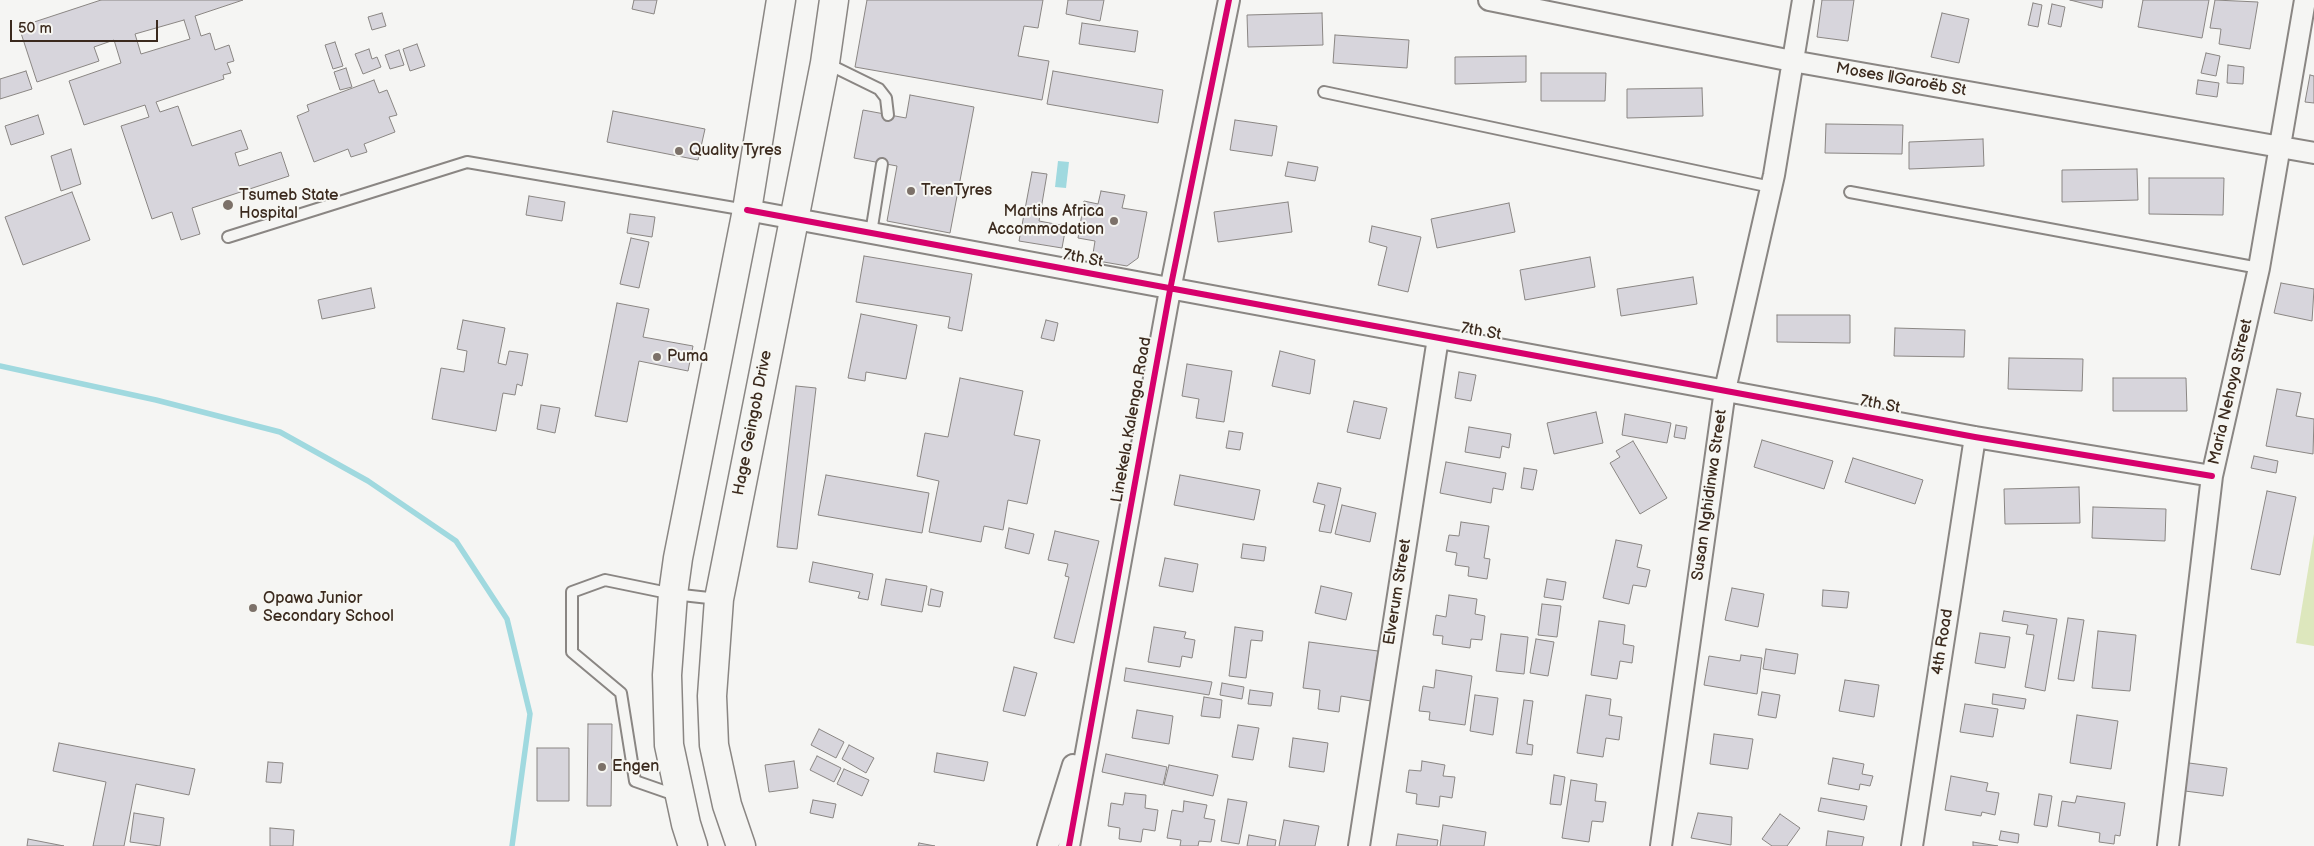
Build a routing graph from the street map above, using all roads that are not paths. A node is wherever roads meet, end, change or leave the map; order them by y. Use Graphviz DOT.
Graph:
graph roads {
  1 [pos="781,0"];
  2 [pos="834,0"];
  3 [pos="1229,0"];
  4 [pos="1489,0"];
  5 [pos="1803,0"];
  6 [pos="2305,0"];
  7 [pos="1792,61"];
  8 [pos="825,63"];
  9 [pos="1324,92"];
  10 [pos="888,115"];
  11 [pos="2279,146"];
  12 [pos="2314,152"];
  13 [pos="882,164"];
  14 [pos="1771,187"];
  15 [pos="1850,192"];
  16 [pos="747,210"];
  17 [pos="794,218"];
  18 [pos="871,232"];
  19 [pos="228,237"];
  20 [pos="2259,268"];
  21 [pos="1170,290"];
  22 [pos="1438,338"];
  23 [pos="1725,390"];
  24 [pos="1975,437"];
  25 [pos="2212,476"];
  26 [pos="673,594"];
  27 [pos="719,599"];
  28 [pos="1101,670"];
  29 [pos="680,797"];
  30 [pos="693,846"];
  31 [pos="741,846"];
  32 [pos="1048,846"];
  33 [pos="1069,846"];
  34 [pos="1359,846"];
  35 [pos="1661,846"];
  36 [pos="1912,846"];
  37 [pos="2168,846"];
  1 -- 16 [label="highway"];
  2 -- 8 [label="highway, Hage Geingob Drive"];
  3 -- 21 [label="street, Linekela Kalenga Road"];
  4 -- 7 [label="street, Moses ǁGaroëb St"];
  5 -- 7 [label="street, Susan Nghidinwa Street"];
  6 -- 11 [label="street, Maria Nehoya Street"];
  7 -- 11 [label="street, Moses ǁGaroëb St"];
  7 -- 14 [label="street, Susan Nghidinwa Street"];
  8 -- 10 [label="lane"];
  8 -- 17 [label="highway, Hage Geingob Drive"];
  9 -- 14 [label="lane"];
  11 -- 12 [label="street, Moses ǁGaroëb St"];
  11 -- 20 [label="street, Maria Nehoya Street"];
  13 -- 18 [label="lane"];
  14 -- 23 [label="street, Susan Nghidinwa Street"];
  15 -- 20 [label="lane"];
  16 -- 17 [label="street, 7th St"];
  16 -- 19 [label="lane"];
  16 -- 26 [label="highway"];
  17 -- 18 [label="street, 7th St"];
  17 -- 27 [label="highway, Hage Geingob Drive"];
  18 -- 21 [label="street, 7th St"];
  20 -- 25 [label="street, Maria Nehoya Street"];
  21 -- 22 [label="street, 7th St"];
  21 -- 28 [label="street, Linekela Kalenga Road"];
  22 -- 23 [label="street, 7th St"];
  22 -- 34 [label="street, Elverum Street"];
  23 -- 24 [label="street, 7th St"];
  23 -- 35 [label="street, Susan Nghidinwa Street"];
  24 -- 25 [label="street, 7th St"];
  24 -- 36 [label="street, 4th Road"];
  25 -- 37 [label="street, Maria Nehoya Street"];
  26 -- 27 [label="lane"];
  26 -- 29 [label="highway"];
  26 -- 29 [label="lane"];
  27 -- 31 [label="highway, Hage Geingob Drive"];
  28 -- 32 [label="street"];
  28 -- 33 [label="street, Linekela Kalenga Road"];
  29 -- 30 [label="highway"];
}
